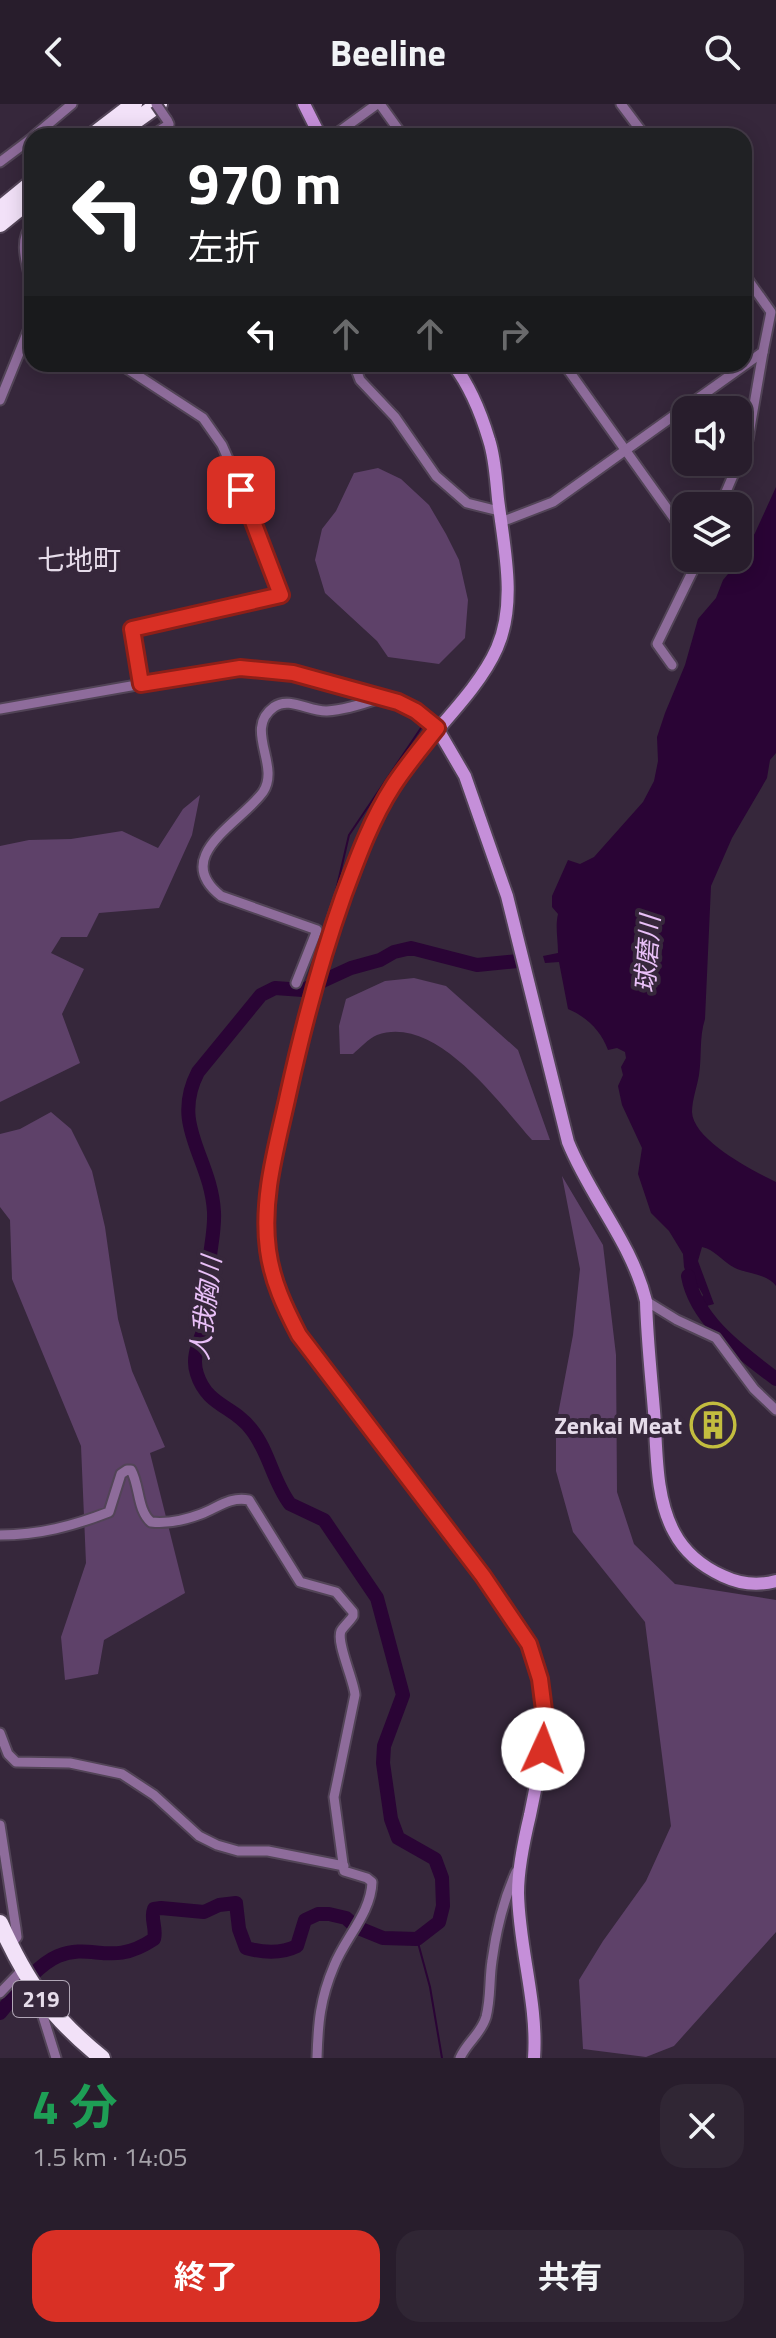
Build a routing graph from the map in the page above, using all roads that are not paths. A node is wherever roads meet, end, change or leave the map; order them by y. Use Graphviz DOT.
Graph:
graph roads {
  1 [pos="72,104"];
  2 [pos="134,104"];
  3 [pos="158,104"];
  4 [pos="304,104"];
  5 [pos="379,104"];
  6 [pos="621,104"];
  7 [pos="44,128"];
  8 [pos="102,128"];
  9 [pos="125,128"];
  10 [pos="163,128"];
  11 [pos="316,128"];
  12 [pos="344,128"];
  13 [pos="397,128"];
  14 [pos="639,128"];
  15 [pos="24,144"];
  16 [pos="0,162"];
  17 [pos="24,190"];
  18 [pos="24,204"];
  19 [pos="0,209"];
  20 [pos="0,224"];
  21 [pos="752,285"];
  22 [pos="24,341"];
  23 [pos="763,352"];
  24 [pos="752,360"];
  25 [pos="132,372"];
  26 [pos="357,372"];
  27 [pos="458,372"];
  28 [pos="570,372"];
  29 [pos="735,372"];
  30 [pos="0,400"];
  31 [pos="626,450"];
  32 [pos="726,492"];
  33 [pos="672,515"];
  34 [pos="500,516"];
  35 [pos="692,572"];
  36 [pos="672,665"];
  37 [pos="141,684"];
  38 [pos="380,698"];
  39 [pos="0,709"];
  40 [pos="437,728"];
  41 [pos="296,983"];
  42 [pos="646,1301"];
  43 [pos="776,1410"];
  44 [pos="0,1535"];
  45 [pos="776,1581"];
  46 [pos="0,1733"];
  47 [pos="0,1825"];
  48 [pos="521,1862"];
  49 [pos="344,1866"];
  50 [pos="0,1923"];
  51 [pos="10,1946"];
  52 [pos="23,1969"];
  53 [pos="0,1993"];
  54 [pos="40,1998"];
  55 [pos="56,2058"];
  56 [pos="102,2058"];
  57 [pos="317,2058"];
  58 [pos="460,2058"];
  59 [pos="534,2058"];
  1 -- 7 [label="street"];
  2 -- 8 [label="highway"];
  3 -- 9 [label="highway"];
  3 -- 10 [label="street, bridge"];
  4 -- 11 [label="street"];
  5 -- 12 [label="street"];
  5 -- 13 [label="street"];
  6 -- 14 [label="street"];
  15 -- 16 [label="street"];
  17 -- 19 [label="highway"];
  18 -- 20 [label="highway"];
  21 -- 23 [label="street"];
  22 -- 30 [label="street"];
  23 -- 24 [label="street"];
  23 -- 32 [label="street"];
  25 -- 37 [label="street"];
  26 -- 34 [label="street"];
  27 -- 34 [label="street"];
  28 -- 31 [label="street"];
  29 -- 31 [label="street"];
  31 -- 33 [label="street"];
  31 -- 34 [label="street"];
  34 -- 40 [label="street"];
  35 -- 36 [label="street"];
  37 -- 38 [label="street"];
  37 -- 39 [label="street"];
  38 -- 40 [label="street"];
  38 -- 41 [label="street"];
  40 -- 42 [label="street"];
  40 -- 48 [label="street"];
  42 -- 43 [label="street"];
  42 -- 45 [label="street"];
  44 -- 49 [label="street"];
  46 -- 49 [label="street"];
  47 -- 51 [label="street"];
  48 -- 58 [label="street"];
  48 -- 59 [label="street"];
  49 -- 57 [label="street"];
  50 -- 51 [label="highway, 219"];
  51 -- 52 [label="highway, 219"];
  52 -- 53 [label="street"];
  52 -- 54 [label="highway, 219"];
  54 -- 55 [label="street"];
  54 -- 56 [label="highway, 219"];
}
